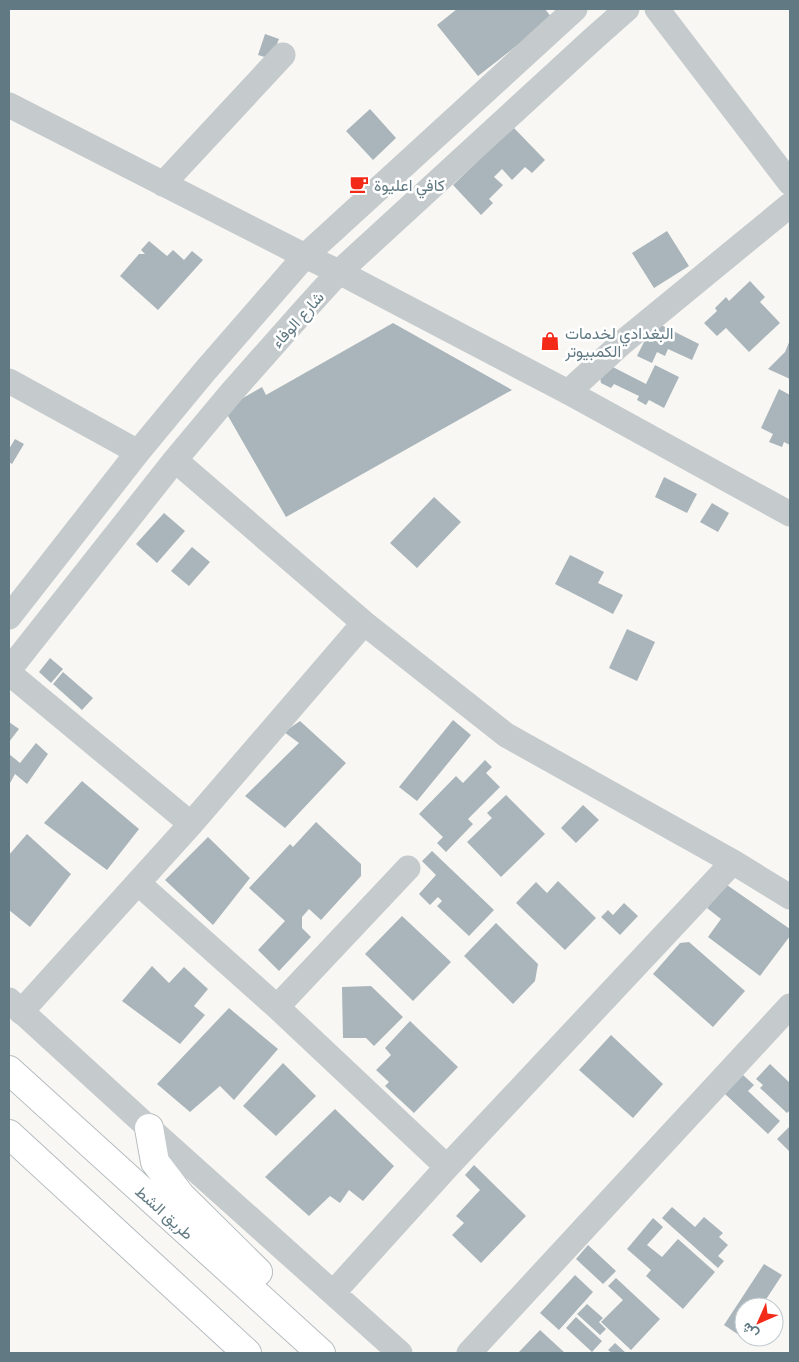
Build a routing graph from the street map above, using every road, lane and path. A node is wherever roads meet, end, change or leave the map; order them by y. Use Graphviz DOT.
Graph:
graph roads {
  1 [pos="574,9"];
  2 [pos="580,9"];
  3 [pos="627,9"];
  4 [pos="657,9"];
  5 [pos="604,30"];
  6 [pos="283,55"];
  7 [pos="9,105"];
  8 [pos="790,183"];
  9 [pos="163,184"];
  10 [pos="788,212"];
  11 [pos="305,256"];
  12 [pos="339,272"];
  13 [pos="9,381"];
  14 [pos="568,392"];
  15 [pos="138,452"];
  16 [pos="175,460"];
  17 [pos="790,514"];
  18 [pos="9,617"];
  19 [pos="364,623"];
  20 [pos="9,672"];
  21 [pos="191,824"];
  22 [pos="733,862"];
  23 [pos="408,868"];
  24 [pos="138,883"];
  25 [pos="790,897"];
  26 [pos="15,1006"];
  27 [pos="790,1006"];
  28 [pos="277,1007"];
  29 [pos="9,1070"];
  30 [pos="149,1128"];
  31 [pos="9,1134"];
  32 [pos="447,1167"];
  33 [pos="333,1293"];
  34 [pos="247,1353"];
  35 [pos="321,1353"];
  36 [pos="335,1353"];
  37 [pos="400,1353"];
  38 [pos="469,1353"];
  1 -- 11 [label="street"];
  2 -- 5 [label="street"];
  3 -- 5 [label="street, شارع الوفاء"];
  4 -- 8 [label="street"];
  5 -- 12 [label="street, شارع الوفاء"];
  6 -- 9 [label="street"];
  7 -- 9 [label="street"];
  9 -- 11 [label="street"];
  10 -- 14 [label="street"];
  11 -- 12 [label="street"];
  11 -- 15 [label="street"];
  12 -- 14 [label="street"];
  12 -- 16 [label="street, شارع الوفاء"];
  13 -- 15 [label="street"];
  14 -- 17 [label="street"];
  15 -- 18 [label="street"];
  16 -- 19 [label="street"];
  16 -- 20 [label="street, شارع الوفاء"];
  19 -- 21 [label="street"];
  19 -- 22 [label="street"];
  20 -- 21 [label="street"];
  21 -- 24 [label="street"];
  22 -- 25 [label="street"];
  22 -- 32 [label="street"];
  23 -- 28 [label="street"];
  24 -- 26 [label="street"];
  24 -- 28 [label="street"];
  26 -- 30 [label="street"];
  27 -- 38 [label="street"];
  28 -- 32 [label="street"];
  29 -- 35 [label="main road, طريق الشط"];
  30 -- 33 [label="street"];
  30 -- 36 [label="main road"];
  31 -- 34 [label="main road"];
  32 -- 33 [label="street"];
  33 -- 37 [label="street"];
}
